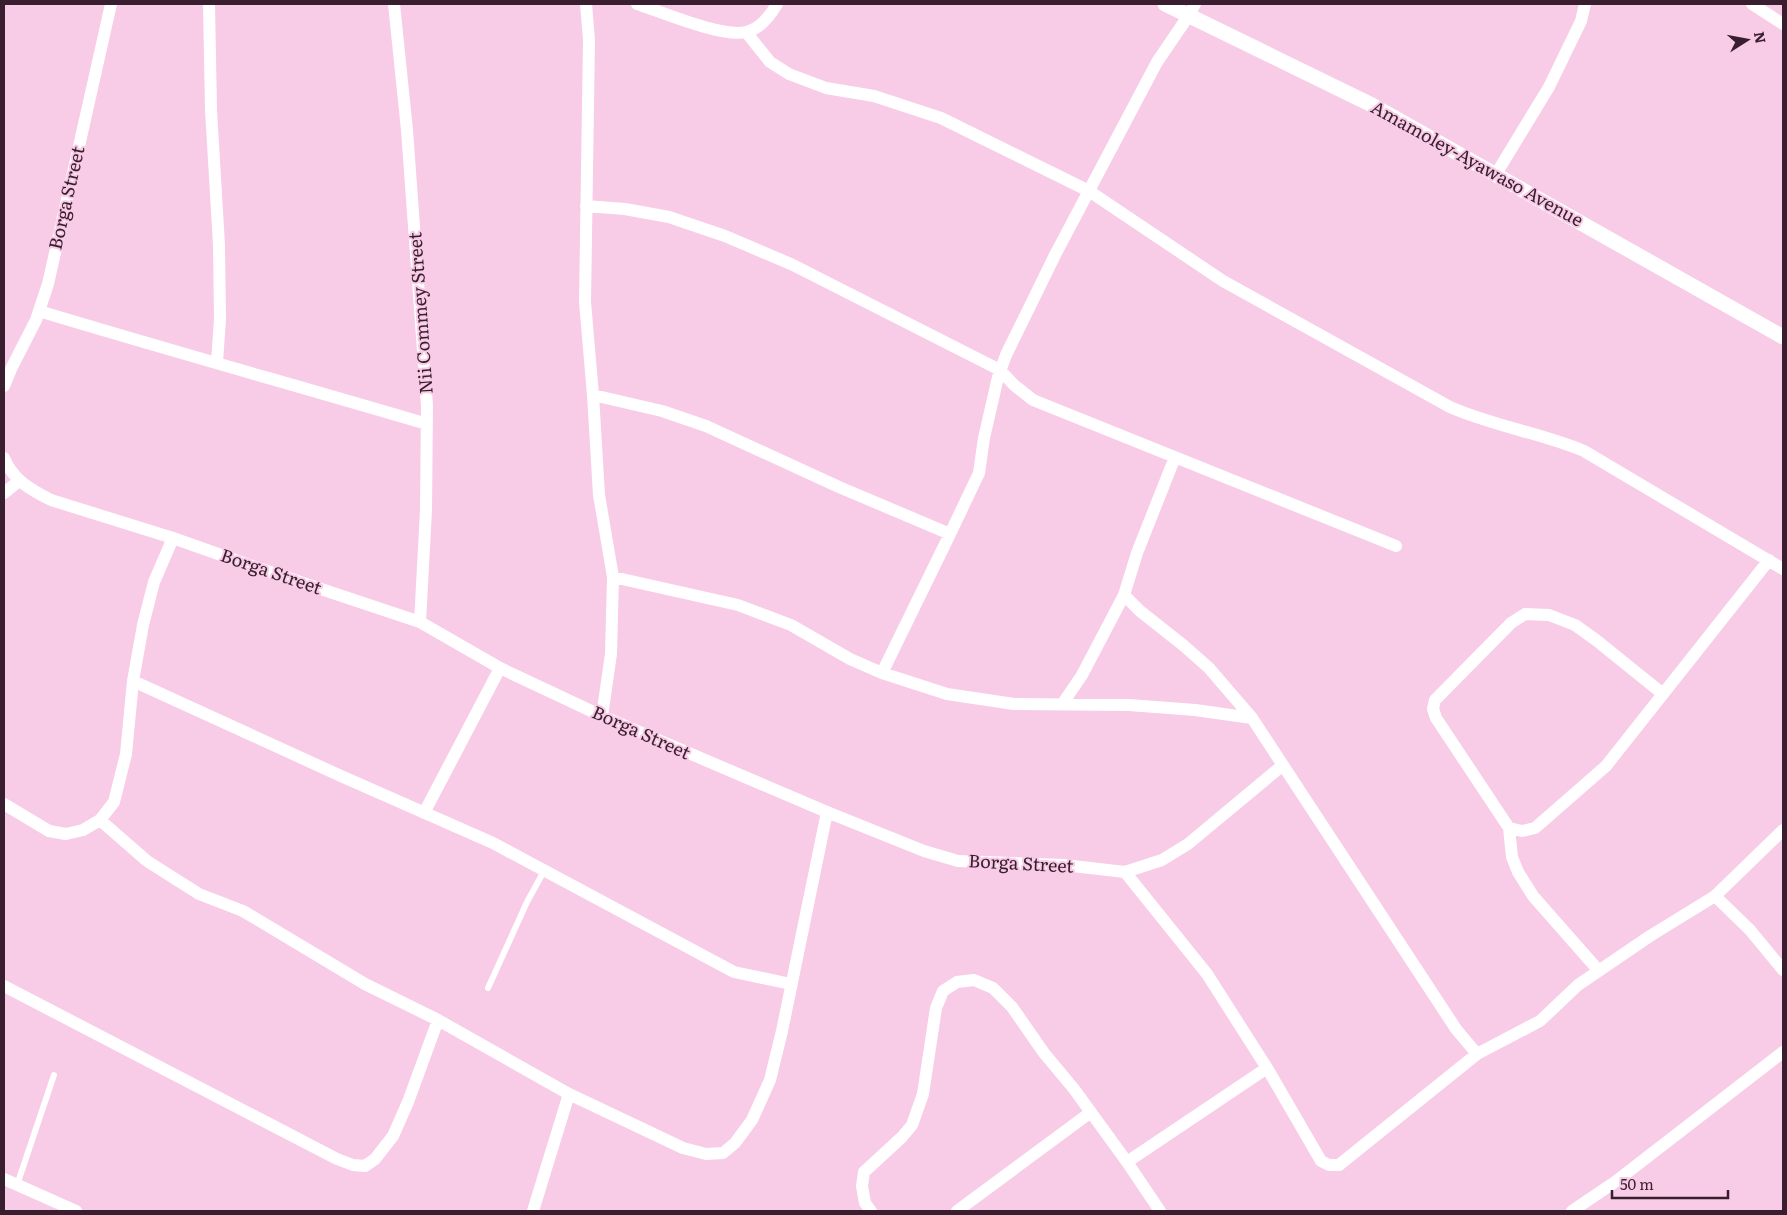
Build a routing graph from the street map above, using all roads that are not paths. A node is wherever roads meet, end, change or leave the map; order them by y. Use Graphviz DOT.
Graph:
graph roads {
  1 [pos="110,4"];
  2 [pos="210,4"];
  3 [pos="394,4"];
  4 [pos="586,4"];
  5 [pos="637,4"];
  6 [pos="777,4"];
  7 [pos="1165,4"];
  8 [pos="1585,4"];
  9 [pos="1752,4"];
  10 [pos="1192,9"];
  11 [pos="1783,24"];
  12 [pos="746,32"];
  13 [pos="1496,174"];
  14 [pos="1089,190"];
  15 [pos="586,206"];
  16 [pos="39,311"];
  17 [pos="1783,337"];
  18 [pos="217,362"];
  19 [pos="1000,370"];
  20 [pos="4,386"];
  21 [pos="593,395"];
  22 [pos="427,424"];
  23 [pos="4,458"];
  24 [pos="1175,458"];
  25 [pos="19,481"];
  26 [pos="4,494"];
  27 [pos="950,534"];
  28 [pos="174,538"];
  29 [pos="1396,546"];
  30 [pos="1768,560"];
  31 [pos="1783,569"];
  32 [pos="613,578"];
  33 [pos="1124,596"];
  34 [pos="420,622"];
  35 [pos="500,668"];
  36 [pos="882,673"];
  37 [pos="133,681"];
  38 [pos="1663,694"];
  39 [pos="1063,703"];
  40 [pos="602,716"];
  41 [pos="1252,718"];
  42 [pos="1283,765"];
  43 [pos="4,804"];
  44 [pos="827,812"];
  45 [pos="424,813"];
  46 [pos="100,820"];
  47 [pos="1509,828"];
  48 [pos="1783,830"];
  49 [pos="544,871"];
  50 [pos="1125,872"];
  51 [pos="1715,896"];
  52 [pos="1783,970"];
  53 [pos="1599,971"];
  54 [pos="790,984"];
  55 [pos="4,986"];
  56 [pos="488,988"];
  57 [pos="438,1020"];
  58 [pos="1783,1052"];
  59 [pos="1477,1054"];
  60 [pos="1267,1068"];
  61 [pos="54,1075"];
  62 [pos="569,1094"];
  63 [pos="1091,1112"];
  64 [pos="1127,1162"];
  65 [pos="4,1179"];
  66 [pos="17,1185"];
  67 [pos="76,1211"];
  68 [pos="533,1211"];
  69 [pos="871,1211"];
  70 [pos="958,1211"];
  71 [pos="1160,1211"];
  72 [pos="1572,1211"];
  1 -- 16 [label="street, Borga Street"];
  2 -- 18 [label="street"];
  3 -- 22 [label="street, Nii Commey Street"];
  4 -- 15 [label="street"];
  5 -- 12 [label="street"];
  6 -- 12 [label="street"];
  7 -- 10 [label="street, Amamoley-Ayawaso Avenue"];
  8 -- 13 [label="street"];
  9 -- 11 [label="street"];
  10 -- 13 [label="street, Amamoley-Ayawaso Avenue"];
  10 -- 14 [label="street"];
  12 -- 14 [label="street"];
  13 -- 17 [label="street, Amamoley-Ayawaso Avenue"];
  14 -- 19 [label="street"];
  14 -- 30 [label="street"];
  15 -- 19 [label="street"];
  15 -- 21 [label="street"];
  16 -- 18 [label="street"];
  16 -- 20 [label="street, Borga Street"];
  18 -- 22 [label="street"];
  19 -- 24 [label="street"];
  19 -- 27 [label="street"];
  21 -- 27 [label="street"];
  21 -- 32 [label="street"];
  22 -- 34 [label="street, Nii Commey Street"];
  23 -- 25 [label="street, Borga Street"];
  24 -- 29 [label="street"];
  24 -- 33 [label="street"];
  25 -- 26 [label="street"];
  25 -- 28 [label="street, Borga Street"];
  27 -- 36 [label="street"];
  28 -- 34 [label="street, Borga Street"];
  28 -- 37 [label="street"];
  30 -- 31 [label="street"];
  30 -- 38 [label="street"];
  32 -- 36 [label="street"];
  32 -- 40 [label="street"];
  33 -- 39 [label="street"];
  33 -- 41 [label="street"];
  34 -- 35 [label="street, Borga Street"];
  35 -- 40 [label="street, Borga Street"];
  35 -- 45 [label="street"];
  36 -- 39 [label="street"];
  37 -- 45 [label="street"];
  37 -- 46 [label="street"];
  38 -- 47 [label="street"];
  38 -- 47 [label="street"];
  39 -- 41 [label="street"];
  40 -- 44 [label="street, Borga Street"];
  41 -- 42 [label="street"];
  42 -- 50 [label="street, Borga Street"];
  42 -- 59 [label="street"];
  43 -- 46 [label="street"];
  44 -- 50 [label="street, Borga Street"];
  44 -- 54 [label="street"];
  45 -- 49 [label="street"];
  46 -- 57 [label="street"];
  47 -- 53 [label="street"];
  48 -- 51 [label="street"];
  49 -- 54 [label="street"];
  49 -- 56 [label="lane"];
  50 -- 60 [label="street"];
  51 -- 52 [label="street"];
  51 -- 53 [label="street"];
  53 -- 59 [label="street"];
  54 -- 62 [label="street"];
  55 -- 57 [label="street"];
  57 -- 62 [label="street"];
  58 -- 72 [label="street"];
  59 -- 60 [label="street"];
  60 -- 64 [label="street"];
  61 -- 66 [label="lane"];
  62 -- 68 [label="street"];
  63 -- 64 [label="street"];
  63 -- 69 [label="street"];
  63 -- 70 [label="street"];
  64 -- 71 [label="street"];
  65 -- 66 [label="street"];
  66 -- 67 [label="street"];
}
